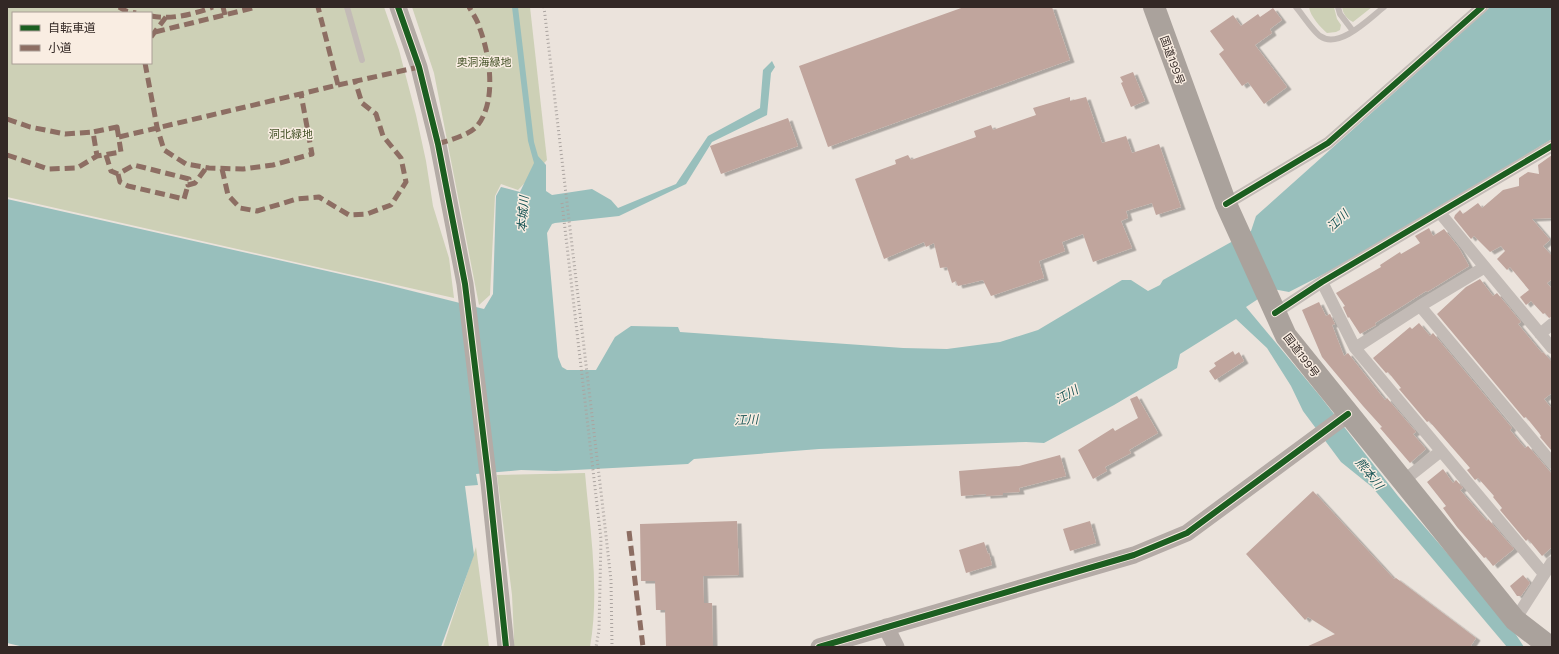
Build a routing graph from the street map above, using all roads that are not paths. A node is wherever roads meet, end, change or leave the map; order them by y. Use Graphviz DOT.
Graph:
graph roads {
  1 [pos="347,7"];
  2 [pos="398,7"];
  3 [pos="1154,7"];
  4 [pos="1296,7"];
  5 [pos="1338,7"];
  6 [pos="1384,7"];
  7 [pos="1482,7"];
  8 [pos="1353,31"];
  9 [pos="362,60"];
  10 [pos="1552,146"];
  11 [pos="1228,208"];
  12 [pos="1440,213"];
  13 [pos="1485,267"];
  14 [pos="1322,282"];
  15 [pos="1420,306"];
  16 [pos="1274,309"];
  17 [pos="1552,324"];
  18 [pos="1540,334"];
  19 [pos="1354,348"];
  20 [pos="1552,348"];
  21 [pos="1348,414"];
  22 [pos="1442,451"];
  23 [pos="1552,463"];
  24 [pos="1403,481"];
  25 [pos="1552,562"];
  26 [pos="1544,574"];
  27 [pos="1515,620"];
  28 [pos="886,627"];
  29 [pos="1548,644"];
  30 [pos="506,647"];
  31 [pos="819,647"];
  32 [pos="896,647"];
  1 -- 9 [label="lane"];
  2 -- 30 [label="street"];
  3 -- 11 [label="highway, 国道199号"];
  4 -- 8 [label="lane"];
  5 -- 8 [label="lane"];
  6 -- 8 [label="lane"];
  7 -- 11 [label="street"];
  10 -- 12 [label="street"];
  11 -- 16 [label="highway, 国道199号"];
  12 -- 13 [label="street"];
  12 -- 14 [label="street"];
  13 -- 15 [label="street"];
  13 -- 18 [label="street"];
  14 -- 16 [label="street"];
  14 -- 19 [label="street"];
  15 -- 19 [label="street"];
  15 -- 23 [label="street"];
  16 -- 21 [label="highway, 国道199号"];
  17 -- 18 [label="street"];
  18 -- 20 [label="street"];
  19 -- 22 [label="street"];
  21 -- 24 [label="highway, 国道199号"];
  21 -- 28 [label="street"];
  22 -- 24 [label="street"];
  22 -- 26 [label="street"];
  24 -- 27 [label="highway, 国道199号"];
  25 -- 26 [label="street"];
  26 -- 27 [label="street"];
  27 -- 29 [label="highway, 国道199号"];
  28 -- 31 [label="street"];
  28 -- 32 [label="street"];
}
